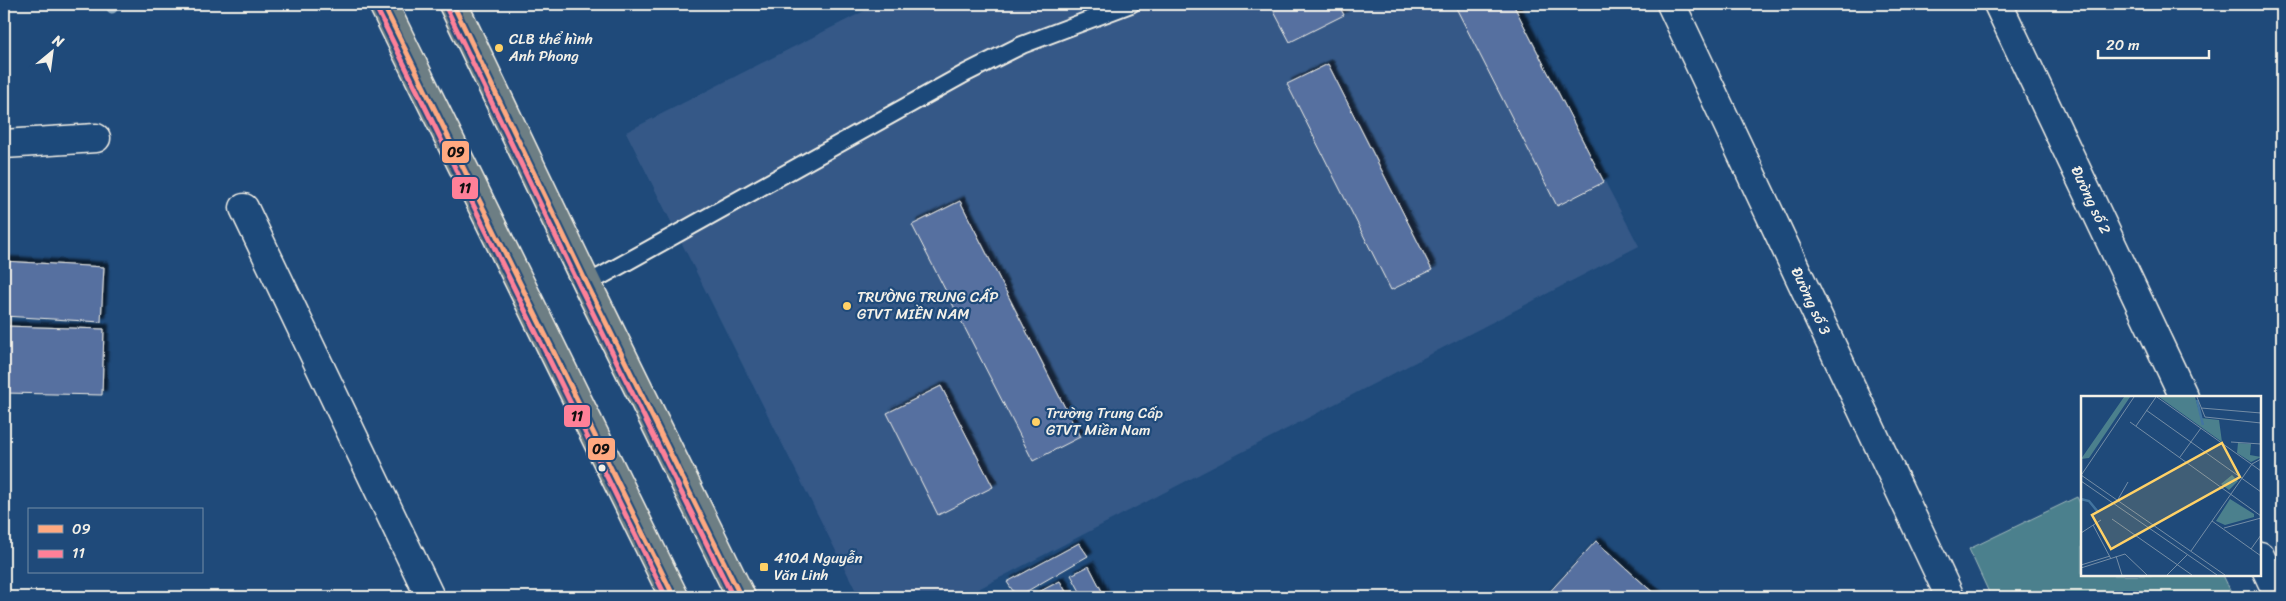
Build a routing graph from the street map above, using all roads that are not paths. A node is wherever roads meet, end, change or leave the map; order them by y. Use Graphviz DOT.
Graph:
graph roads {
  1 [pos="383,4"];
  2 [pos="453,4"];
  3 [pos="1131,4"];
  4 [pos="1672,4"];
  5 [pos="1998,4"];
  6 [pos="96,138"];
  7 [pos="4,144"];
  8 [pos="244,208"];
  9 [pos="587,284"];
  10 [pos="2184,396"];
  11 [pos="2261,558"];
  12 [pos="430,597"];
  13 [pos="674,597"];
  14 [pos="741,597"];
  15 [pos="1950,597"];
  16 [pos="2279,597"];
  1 -- 13 [label="highway"];
  2 -- 9 [label="highway"];
  3 -- 9 [label="lane"];
  4 -- 15 [label="street, Đường số 3"];
  5 -- 10 [label="street, Đường số 2"];
  6 -- 7 [label="street"];
  8 -- 12 [label="street"];
  9 -- 14 [label="highway"];
  11 -- 16 [label="street"];
}
